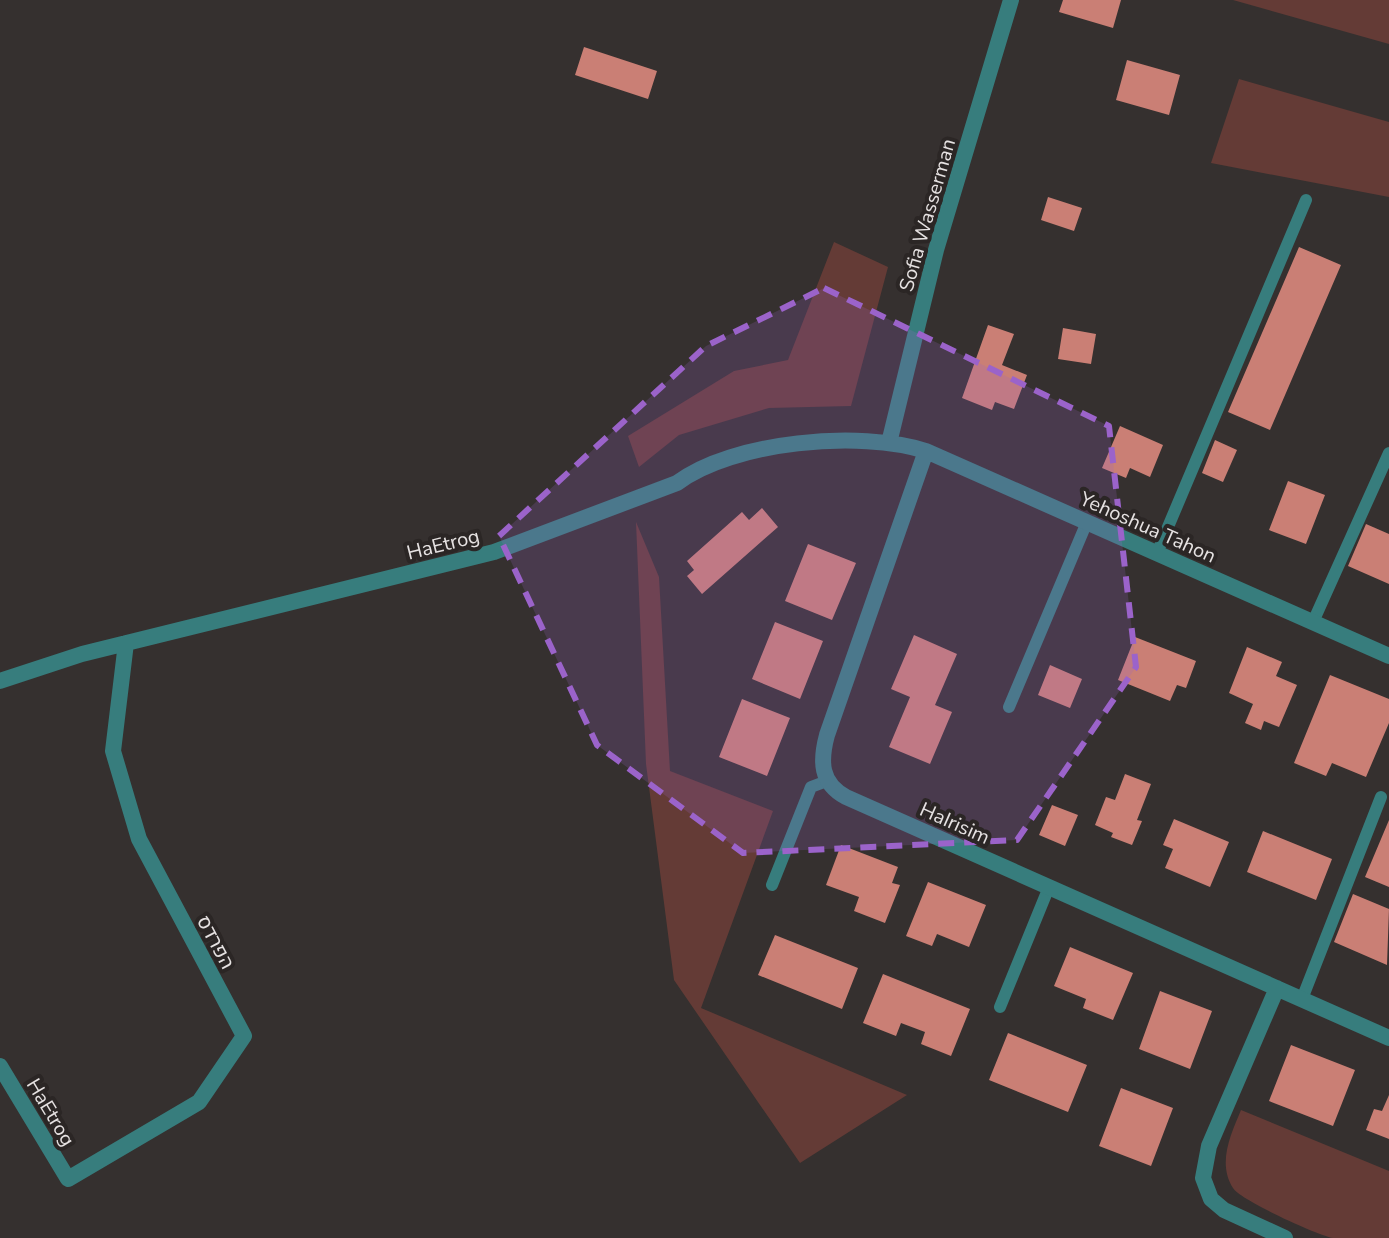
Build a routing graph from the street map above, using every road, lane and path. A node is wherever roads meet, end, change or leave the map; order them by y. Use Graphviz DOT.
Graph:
graph roads {
  1 [pos="1011,0"];
  2 [pos="1306,200"];
  3 [pos="889,443"];
  4 [pos="926,451"];
  5 [pos="1389,453"];
  6 [pos="1087,522"];
  7 [pos="1157,553"];
  8 [pos="1313,622"];
  9 [pos="126,643"];
  10 [pos="1389,656"];
  11 [pos="0,681"];
  12 [pos="1009,707"];
  13 [pos="827,781"];
  14 [pos="1381,797"];
  15 [pos="772,885"];
  16 [pos="1049,887"];
  17 [pos="1277,988"];
  18 [pos="1302,999"];
  19 [pos="1000,1007"];
  20 [pos="1389,1038"];
  21 [pos="0,1066"];
  22 [pos="68,1179"];
  23 [pos="1285,1238"];
  1 -- 3 [label="street, Sofia Wasserman"];
  2 -- 7 [label="lane"];
  3 -- 4 [label="street, Yehoshua Tahon"];
  3 -- 9 [label="street, HaEtrog"];
  4 -- 6 [label="street, Yehoshua Tahon"];
  4 -- 13 [label="street"];
  5 -- 8 [label="lane"];
  6 -- 7 [label="street, Yehoshua Tahon"];
  6 -- 12 [label="lane"];
  7 -- 8 [label="street, Yehoshua Tahon"];
  8 -- 10 [label="street, Yehoshua Tahon"];
  9 -- 11 [label="street, HaEtrog"];
  9 -- 22 [label="street, הפרדס"];
  13 -- 15 [label="lane"];
  13 -- 16 [label="street, HaIrisim"];
  14 -- 18 [label="lane"];
  16 -- 17 [label="street, HaIrisim"];
  16 -- 19 [label="lane"];
  17 -- 18 [label="street, HaIrisim"];
  17 -- 23 [label="street"];
  18 -- 20 [label="street, HaIrisim"];
  21 -- 22 [label="street, HaEtrog"];
}
